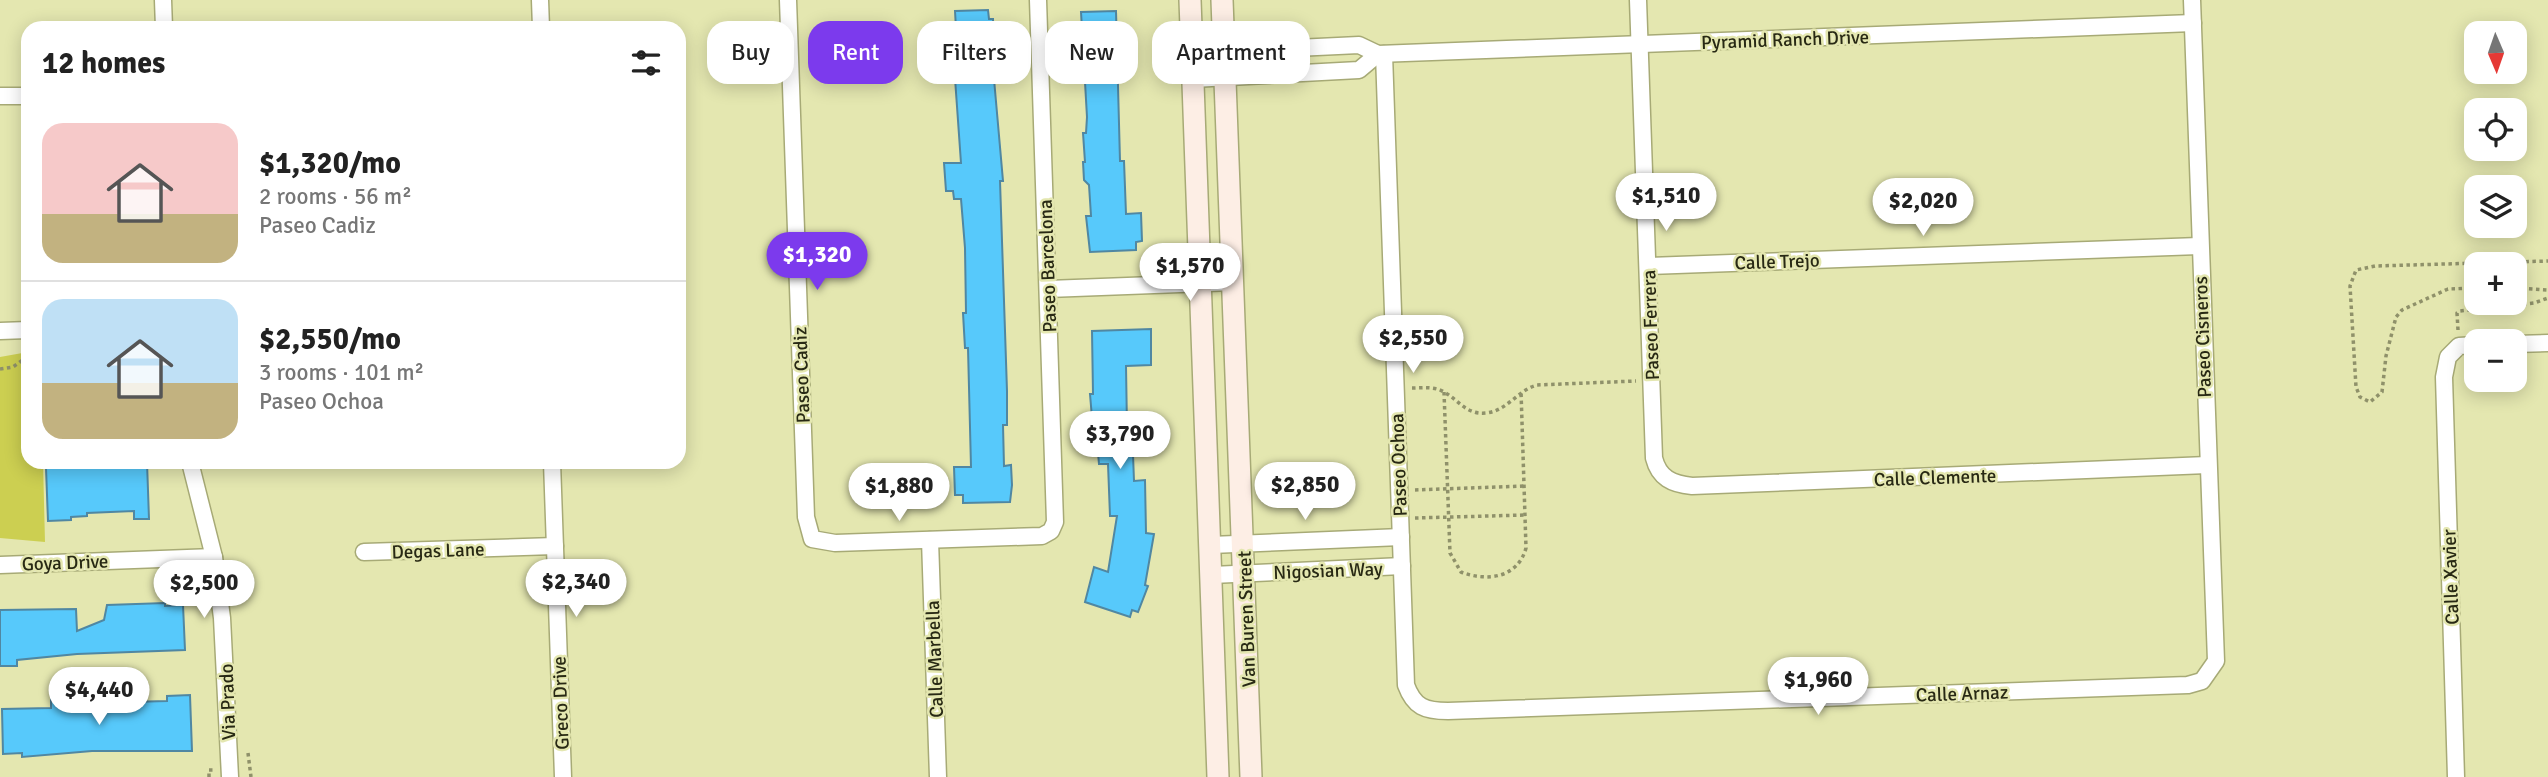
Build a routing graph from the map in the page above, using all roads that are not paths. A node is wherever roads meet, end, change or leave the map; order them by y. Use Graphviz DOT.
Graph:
graph roads {
  1 [pos="163,0"];
  2 [pos="540,0"];
  3 [pos="788,0"];
  4 [pos="1038,0"];
  5 [pos="1190,0"];
  6 [pos="1222,0"];
  7 [pos="1639,0"];
  8 [pos="2192,0"];
  9 [pos="164,21"];
  10 [pos="541,21"];
  11 [pos="1191,21"];
  12 [pos="1223,21"];
  13 [pos="2193,23"];
  14 [pos="1640,45"];
  15 [pos="1310,47"];
  16 [pos="1381,54"];
  17 [pos="1310,73"];
  18 [pos="1194,84"];
  19 [pos="1226,84"];
  20 [pos="0,96"];
  21 [pos="21,96"];
  22 [pos="2199,246"];
  23 [pos="1649,266"];
  24 [pos="1233,282"];
  25 [pos="1201,284"];
  26 [pos="1048,289"];
  27 [pos="21,330"];
  28 [pos="0,331"];
  29 [pos="2548,343"];
  30 [pos="2527,344"];
  31 [pos="2464,346"];
  32 [pos="2207,465"];
  33 [pos="192,469"];
  34 [pos="552,469"];
  35 [pos="1665,478"];
  36 [pos="1401,537"];
  37 [pos="930,540"];
  38 [pos="1243,542"];
  39 [pos="1210,545"];
  40 [pos="555,546"];
  41 [pos="364,552"];
  42 [pos="214,557"];
  43 [pos="0,565"];
  44 [pos="1402,566"];
  45 [pos="1243,573"];
  46 [pos="1212,575"];
  47 [pos="2211,672"];
  48 [pos="1416,705"];
  49 [pos="230,777"];
  50 [pos="563,777"];
  51 [pos="938,777"];
  52 [pos="1218,777"];
  53 [pos="1251,777"];
  54 [pos="2456,777"];
  1 -- 9 [label="street"];
  2 -- 10 [label="street"];
  3 -- 37 [label="street, Paseo Cadiz"];
  4 -- 26 [label="street, Paseo Barcelona"];
  5 -- 11 [label="street, Van Buren Street"];
  6 -- 12 [label="street, Van Buren Street"];
  7 -- 14 [label="street, Paseo Ferrera"];
  8 -- 13 [label="street, Paseo Cisneros"];
  13 -- 14 [label="street, Pyramid Ranch Drive"];
  13 -- 22 [label="street, Paseo Cisneros"];
  14 -- 16 [label="street, Pyramid Ranch Drive"];
  14 -- 23 [label="street, Paseo Ferrera"];
  15 -- 16 [label="street, Pyramid Ranch Drive"];
  16 -- 17 [label="street, Pyramid Ranch Drive"];
  16 -- 36 [label="street, Paseo Ochoa"];
  18 -- 25 [label="street, Van Buren Street"];
  19 -- 24 [label="street, Van Buren Street"];
  20 -- 21 [label="street"];
  22 -- 23 [label="street, Calle Trejo"];
  22 -- 32 [label="street, Paseo Cisneros"];
  23 -- 35 [label="street, Paseo Ferrera"];
  24 -- 25 [label="street"];
  24 -- 38 [label="street, Van Buren Street"];
  25 -- 26 [label="street"];
  25 -- 39 [label="street, Van Buren Street"];
  26 -- 37 [label="street, Paseo Barcelona"];
  27 -- 28 [label="street"];
  29 -- 30 [label="street"];
  31 -- 54 [label="street, Calle Xavier"];
  32 -- 35 [label="street, Calle Clemente"];
  32 -- 47 [label="street, Paseo Cisneros"];
  33 -- 42 [label="street, Via Prado"];
  34 -- 40 [label="street, Greco Drive"];
  36 -- 38 [label="street, Nigosian Way"];
  36 -- 44 [label="street, Paseo Ochoa"];
  37 -- 51 [label="street, Calle Marbella"];
  38 -- 39 [label="street, Nigosian Way"];
  38 -- 45 [label="street, Van Buren Street"];
  39 -- 46 [label="street, Van Buren Street"];
  40 -- 41 [label="street, Degas Lane"];
  40 -- 50 [label="street, Greco Drive"];
  42 -- 43 [label="street, Goya Drive"];
  42 -- 49 [label="street, Via Prado"];
  44 -- 45 [label="street, Nigosian Way"];
  44 -- 48 [label="street, Paseo Ochoa"];
  45 -- 46 [label="street, Nigosian Way"];
  45 -- 53 [label="street, Van Buren Street"];
  46 -- 52 [label="street, Van Buren Street"];
  47 -- 48 [label="street, Calle Arnaz"];
}
